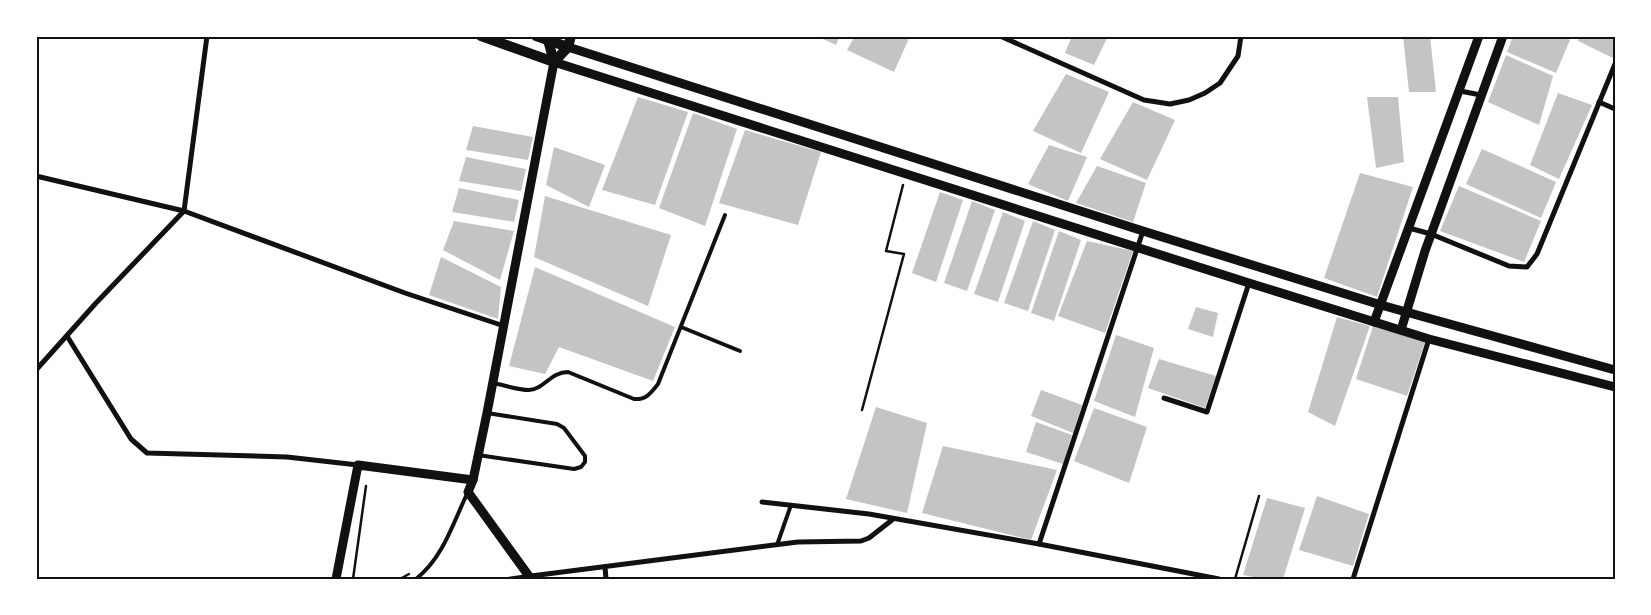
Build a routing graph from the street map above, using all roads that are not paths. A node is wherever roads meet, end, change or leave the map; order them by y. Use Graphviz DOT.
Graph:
graph roads {
  1 [pos="208,36"];
  2 [pos="481,36"];
  3 [pos="536,36"];
  4 [pos="1000,36"];
  5 [pos="1241,36"];
  6 [pos="1479,36"];
  7 [pos="1503,36"];
  8 [pos="549,38"];
  9 [pos="570,41"];
  10 [pos="554,62"];
  11 [pos="1615,64"];
  12 [pos="1460,91"];
  13 [pos="1481,95"];
  14 [pos="1599,102"];
  15 [pos="1615,109"];
  16 [pos="36,176"];
  17 [pos="184,212"];
  18 [pos="724,214"];
  19 [pos="1409,228"];
  20 [pos="1143,231"];
  21 [pos="1431,234"];
  22 [pos="1138,248"];
  23 [pos="1249,283"];
  24 [pos="1381,305"];
  25 [pos="1407,312"];
  26 [pos="1374,322"];
  27 [pos="504,326"];
  28 [pos="681,327"];
  29 [pos="1401,330"];
  30 [pos="66,336"];
  31 [pos="1429,339"];
  32 [pos="740,352"];
  33 [pos="36,370"];
  34 [pos="1615,370"];
  35 [pos="493,383"];
  36 [pos="1615,387"];
  37 [pos="1164,398"];
  38 [pos="487,413"];
  39 [pos="478,455"];
  40 [pos="358,465"];
  41 [pos="473,480"];
  42 [pos="468,492"];
  43 [pos="762,502"];
  44 [pos="791,505"];
  45 [pos="892,520"];
  46 [pos="1039,544"];
  47 [pos="777,546"];
  48 [pos="605,567"];
  49 [pos="531,578"];
  50 [pos="336,579"];
  51 [pos="416,579"];
  52 [pos="509,579"];
  53 [pos="606,579"];
  54 [pos="1219,579"];
  55 [pos="1353,579"];
  1 -- 17 [label="street"];
  2 -- 10 [label="main road"];
  3 -- 8 [label="main road"];
  4 -- 5 [label="street"];
  6 -- 12 [label="street"];
  7 -- 13 [label="street"];
  8 -- 9 [label="main road"];
  8 -- 10 [label="main road"];
  9 -- 10 [label="main road"];
  9 -- 20 [label="street"];
  10 -- 22 [label="street"];
  10 -- 27 [label="street"];
  11 -- 14 [label="street"];
  12 -- 13 [label="street"];
  12 -- 19 [label="street"];
  13 -- 21 [label="street"];
  14 -- 15 [label="street"];
  14 -- 21 [label="street"];
  16 -- 17 [label="street"];
  17 -- 27 [label="street"];
  17 -- 30 [label="street"];
  18 -- 28 [label="lane"];
  19 -- 21 [label="street"];
  19 -- 24 [label="street"];
  20 -- 22 [label="street"];
  20 -- 24 [label="street"];
  21 -- 25 [label="street"];
  22 -- 23 [label="street"];
  22 -- 46 [label="street"];
  23 -- 26 [label="street"];
  23 -- 37 [label="street"];
  24 -- 25 [label="street"];
  24 -- 26 [label="street"];
  25 -- 29 [label="street"];
  25 -- 34 [label="street"];
  26 -- 29 [label="street"];
  27 -- 35 [label="street"];
  28 -- 32 [label="lane"];
  28 -- 35 [label="lane"];
  29 -- 31 [label="street"];
  30 -- 33 [label="street"];
  30 -- 40 [label="street"];
  31 -- 36 [label="street"];
  31 -- 55 [label="street"];
  35 -- 38 [label="street"];
  38 -- 39 [label="street"];
  38 -- 39 [label="lane"];
  39 -- 41 [label="street"];
  40 -- 41 [label="street"];
  40 -- 50 [label="street"];
  41 -- 42 [label="street"];
  42 -- 49 [label="street"];
  42 -- 51 [label="lane"];
  43 -- 44 [label="street"];
  44 -- 45 [label="street"];
  44 -- 47 [label="lane"];
  45 -- 46 [label="street"];
  45 -- 47 [label="street"];
  46 -- 54 [label="street"];
  47 -- 48 [label="street"];
  48 -- 49 [label="street"];
  48 -- 53 [label="street"];
  49 -- 52 [label="street"];
}
